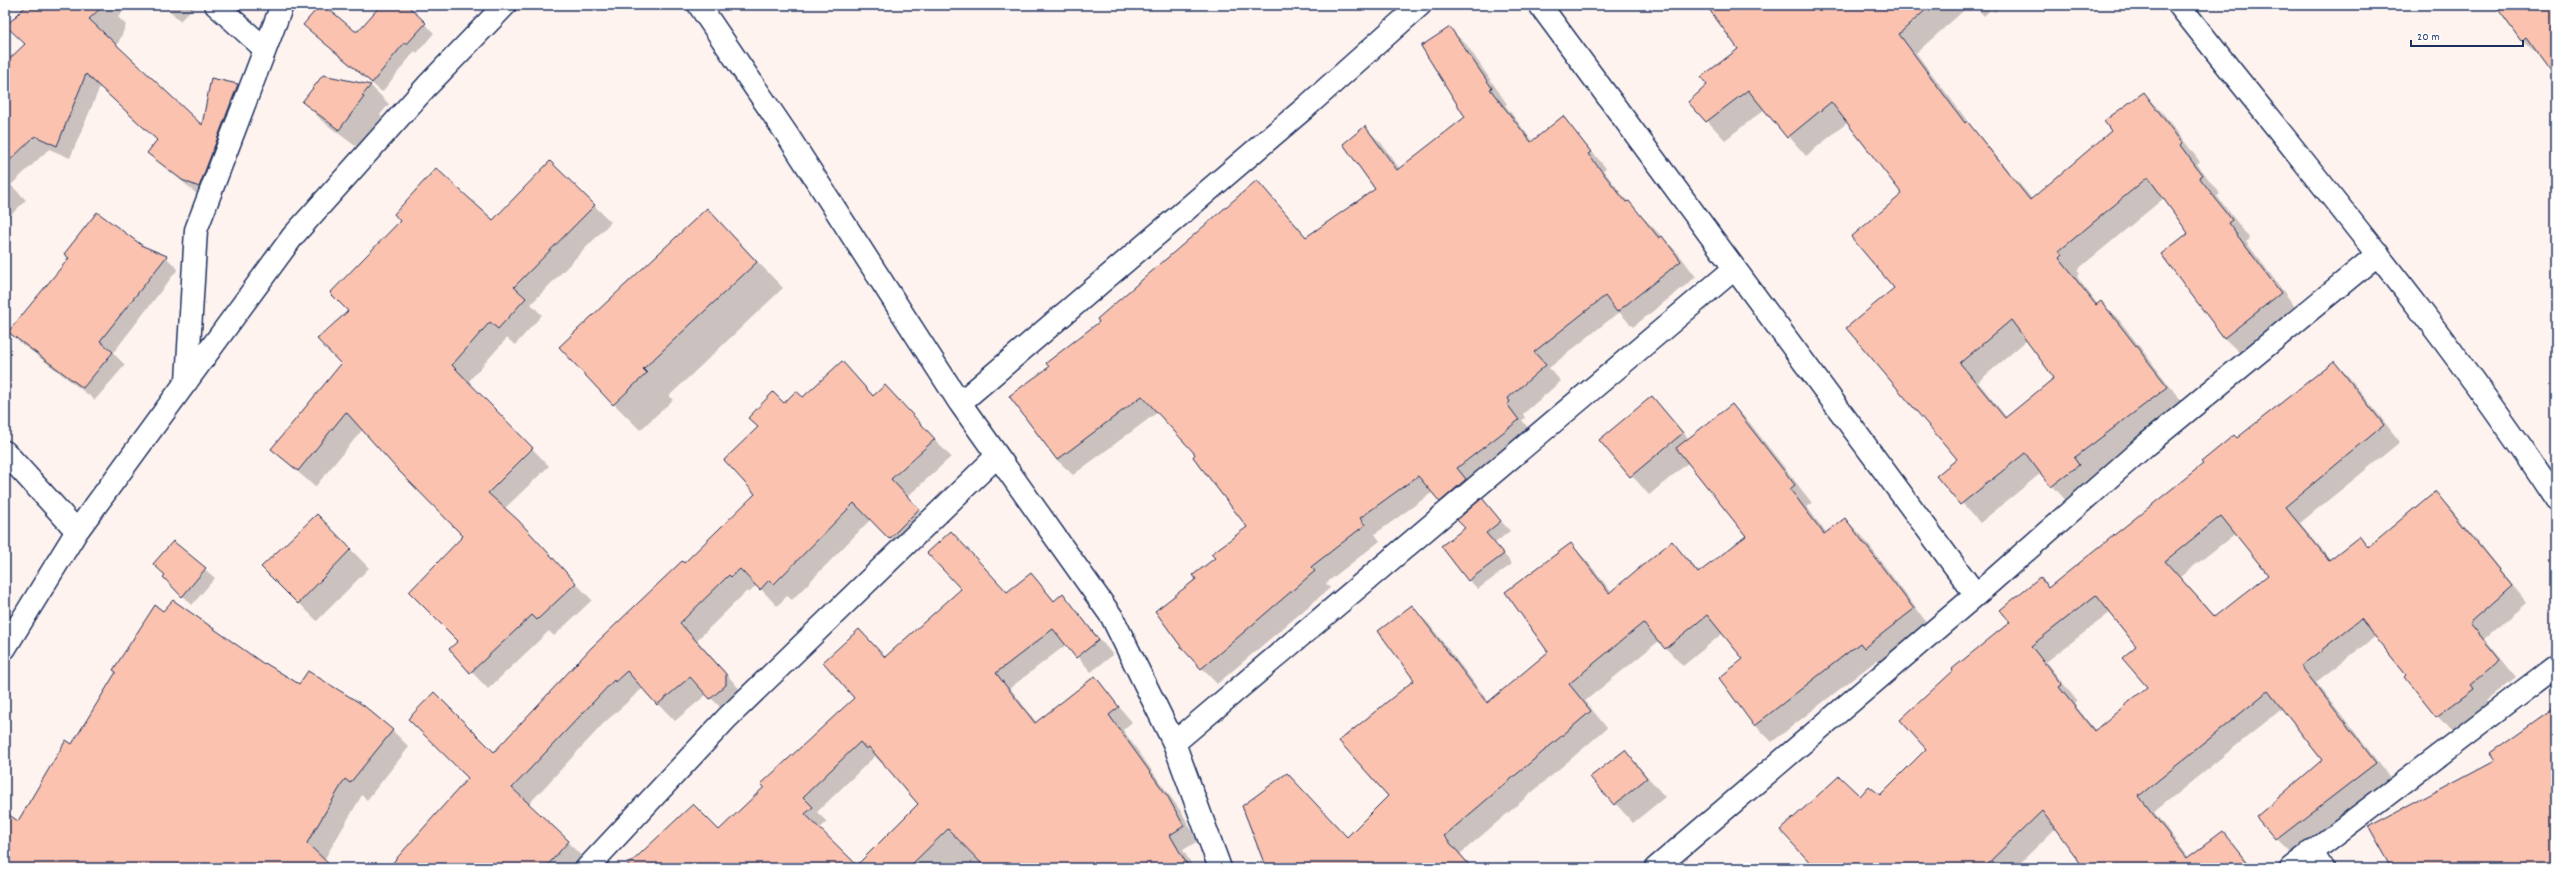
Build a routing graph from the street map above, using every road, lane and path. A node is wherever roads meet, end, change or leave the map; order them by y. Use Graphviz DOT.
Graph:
graph roads {
  1 [pos="216,5"];
  2 [pos="282,5"];
  3 [pos="505,5"];
  4 [pos="699,5"];
  5 [pos="1420,5"];
  6 [pos="1540,5"];
  7 [pos="2178,5"];
  8 [pos="265,49"];
  9 [pos="2378,254"];
  10 [pos="1734,269"];
  11 [pos="187,380"];
  12 [pos="960,403"];
  13 [pos="5,452"];
  14 [pos="997,456"];
  15 [pos="2556,500"];
  16 [pos="77,531"];
  17 [pos="1976,595"];
  18 [pos="5,648"];
  19 [pos="2556,666"];
  20 [pos="1174,742"];
  21 [pos="2316,860"];
  22 [pos="587,868"];
  23 [pos="1220,868"];
  24 [pos="1656,868"];
  25 [pos="2290,868"];
  1 -- 8 [label="street"];
  2 -- 8 [label="street"];
  3 -- 11 [label="street"];
  4 -- 12 [label="street"];
  5 -- 12 [label="street"];
  6 -- 10 [label="street"];
  7 -- 9 [label="street"];
  8 -- 11 [label="street"];
  9 -- 15 [label="street"];
  9 -- 17 [label="street"];
  10 -- 17 [label="street"];
  10 -- 20 [label="street"];
  11 -- 16 [label="street"];
  12 -- 14 [label="street"];
  13 -- 16 [label="street"];
  14 -- 20 [label="street"];
  14 -- 22 [label="street"];
  16 -- 18 [label="street"];
  17 -- 24 [label="street"];
  19 -- 21 [label="street"];
  20 -- 23 [label="street"];
  21 -- 25 [label="street"];
}
